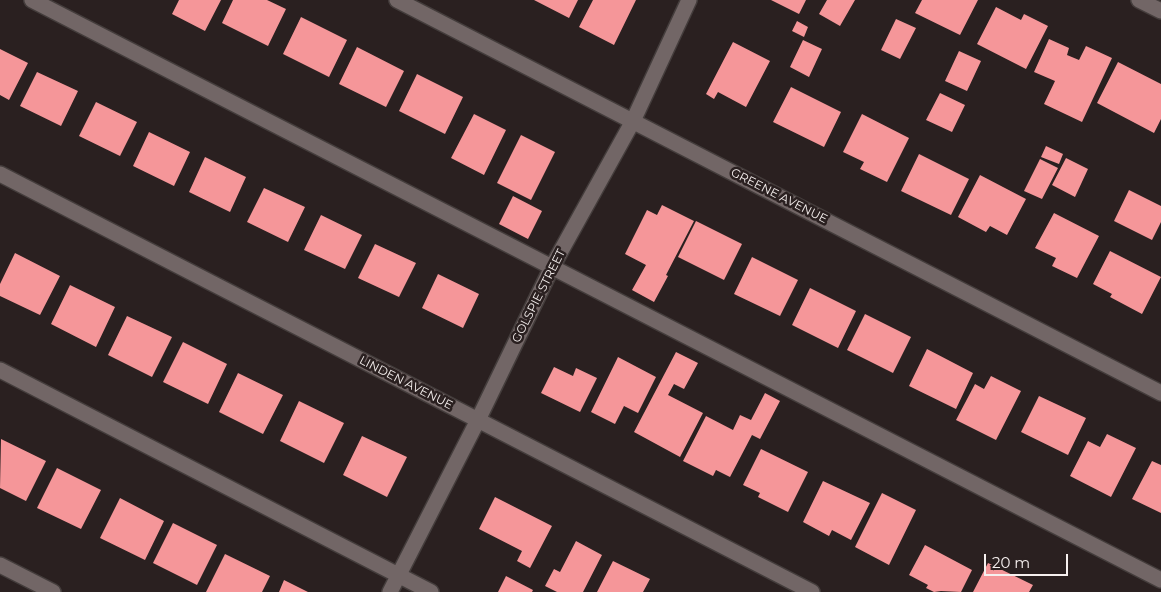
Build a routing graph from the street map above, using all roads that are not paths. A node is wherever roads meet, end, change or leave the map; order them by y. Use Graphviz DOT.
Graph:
graph roads {
  1 [pos="32,0"];
  2 [pos="397,0"];
  3 [pos="688,0"];
  4 [pos="1139,0"];
  5 [pos="1161,11"];
  6 [pos="633,121"];
  7 [pos="0,174"];
  8 [pos="552,267"];
  9 [pos="0,370"];
  10 [pos="1161,393"];
  11 [pos="478,420"];
  12 [pos="0,565"];
  13 [pos="399,575"];
  14 [pos="1161,580"];
  15 [pos="53,592"];
  16 [pos="390,592"];
  17 [pos="431,592"];
  18 [pos="812,592"];
  1 -- 8 [label="street"];
  2 -- 6 [label="street, GREENE AVENUE"];
  3 -- 6 [label="street, GOLSPIE STREET"];
  4 -- 5 [label="street"];
  6 -- 8 [label="street, GOLSPIE STREET"];
  6 -- 10 [label="street, GREENE AVENUE"];
  7 -- 11 [label="street, LINDEN AVENUE"];
  8 -- 11 [label="street, GOLSPIE STREET"];
  8 -- 14 [label="street"];
  9 -- 13 [label="street"];
  11 -- 13 [label="street, GOLSPIE STREET"];
  11 -- 18 [label="street, LINDEN AVENUE"];
  12 -- 15 [label="street"];
  13 -- 16 [label="street, GOLSPIE STREET"];
  13 -- 17 [label="street"];
}
